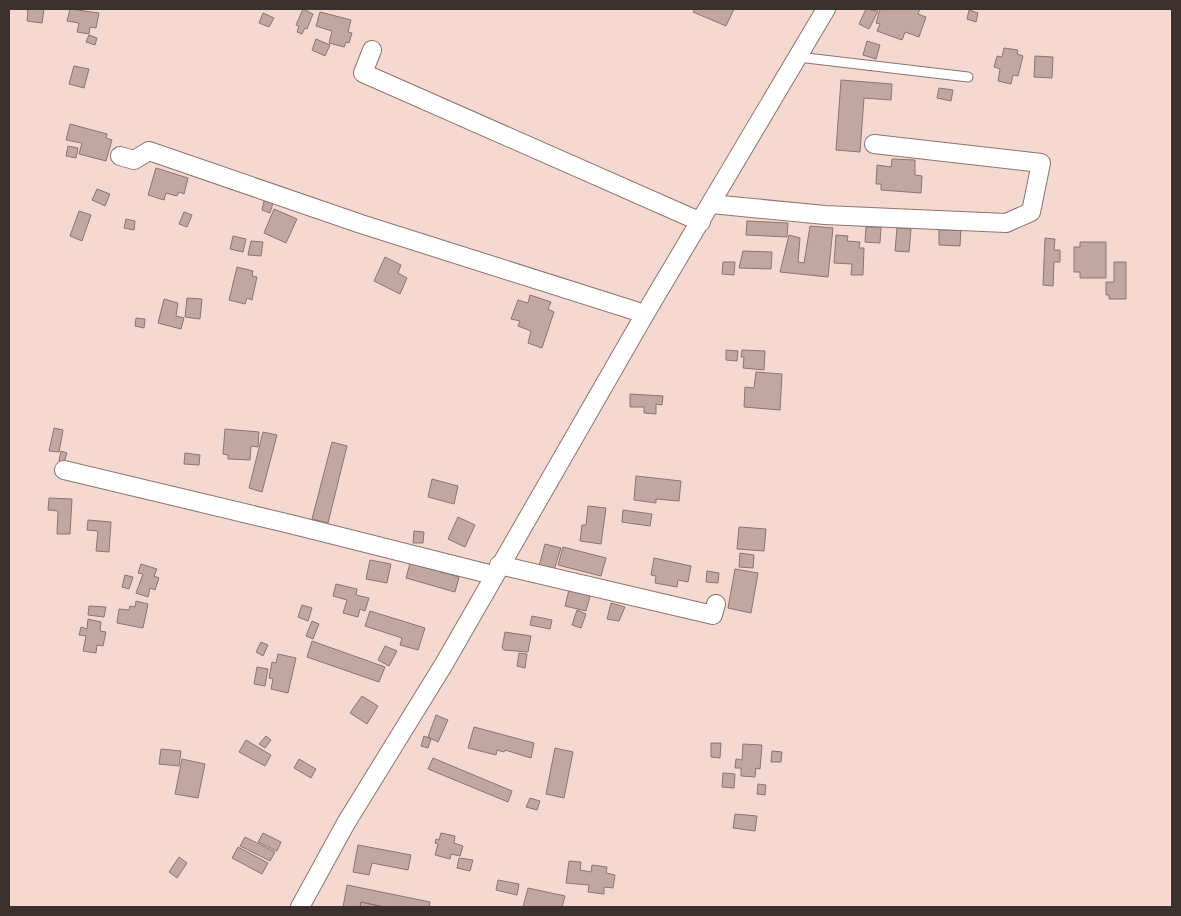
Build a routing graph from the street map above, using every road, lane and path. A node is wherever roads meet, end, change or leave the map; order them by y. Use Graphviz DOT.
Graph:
graph roads {
  1 [pos="826,9"];
  2 [pos="372,50"];
  3 [pos="798,56"];
  4 [pos="968,77"];
  5 [pos="874,144"];
  6 [pos="120,156"];
  7 [pos="711,204"];
  8 [pos="701,222"];
  9 [pos="645,314"];
  10 [pos="64,470"];
  11 [pos="496,570"];
  12 [pos="716,604"];
  13 [pos="300,907"];
  1 -- 3 [label="street"];
  2 -- 8 [label="street"];
  3 -- 4 [label="lane"];
  3 -- 7 [label="street"];
  5 -- 7 [label="street"];
  6 -- 9 [label="street"];
  7 -- 8 [label="street"];
  8 -- 9 [label="street"];
  9 -- 11 [label="street"];
  10 -- 11 [label="street"];
  11 -- 12 [label="street"];
  11 -- 13 [label="street"];
}
